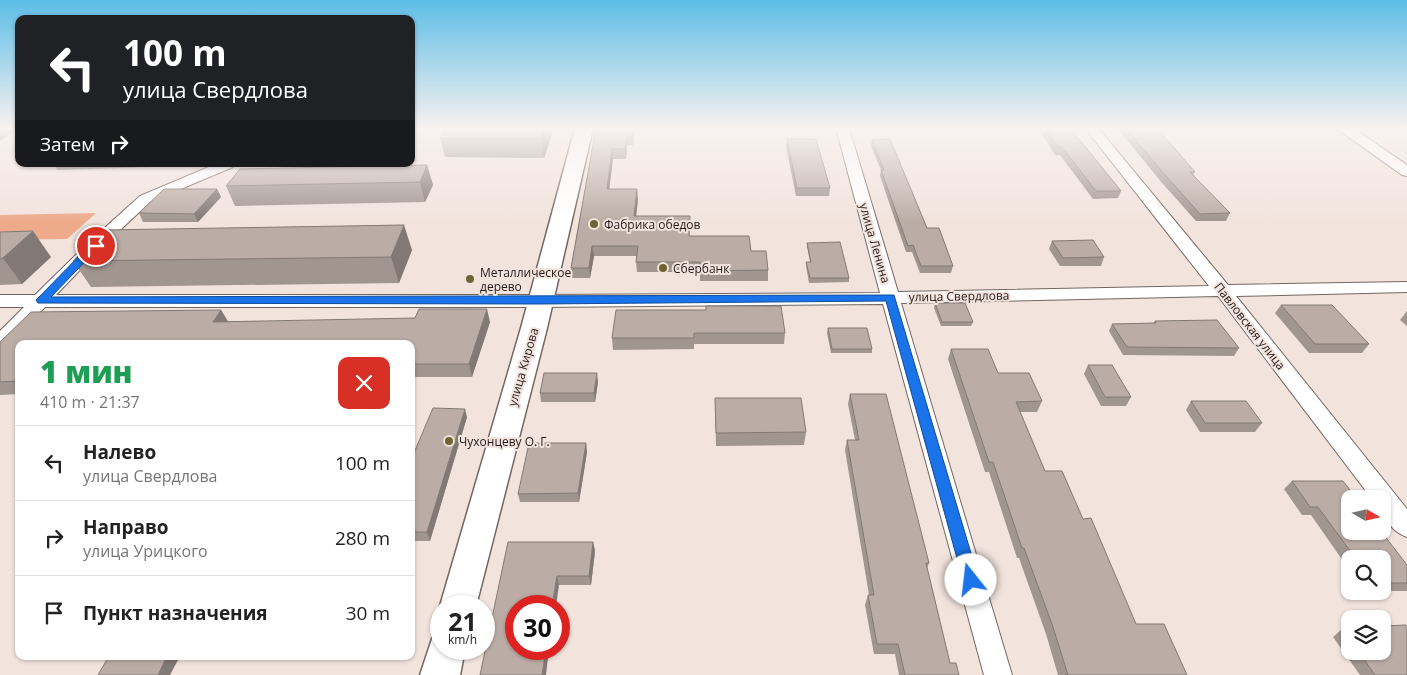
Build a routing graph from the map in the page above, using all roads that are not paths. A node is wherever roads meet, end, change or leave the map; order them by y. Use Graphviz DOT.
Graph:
graph roads {
  1 [pos="576,160"];
  2 [pos="851,160"];
  3 [pos="1116,160"];
  4 [pos="1389,160"];
  5 [pos="221,167"];
  6 [pos="1407,172"];
  7 [pos="1407,287"];
  8 [pos="1222,290"];
  9 [pos="890,298"];
  10 [pos="42,300"];
  11 [pos="0,301"];
  12 [pos="540,301"];
  13 [pos="0,342"];
  14 [pos="1407,526"];
  15 [pos="461,595"];
  16 [pos="443,660"];
  17 [pos="440,675"];
  18 [pos="998,675"];
  1 -- 12 [label="street, улица Кирова"];
  2 -- 9 [label="street, улица Ленина"];
  3 -- 8 [label="street, Павловская улица"];
  4 -- 6 [label="street"];
  5 -- 10 [label="street"];
  7 -- 8 [label="street, улица Свердлова"];
  8 -- 9 [label="street, улица Свердлова"];
  8 -- 14 [label="street, Павловская улица"];
  9 -- 12 [label="street, улица Свердлова"];
  9 -- 18 [label="street, улица Ленина"];
  10 -- 11 [label="street, улица Свердлова"];
  10 -- 12 [label="street, улица Свердлова"];
  10 -- 13 [label="street"];
  12 -- 15 [label="street, улица Кирова"];
  16 -- 17 [label="street"];
}
